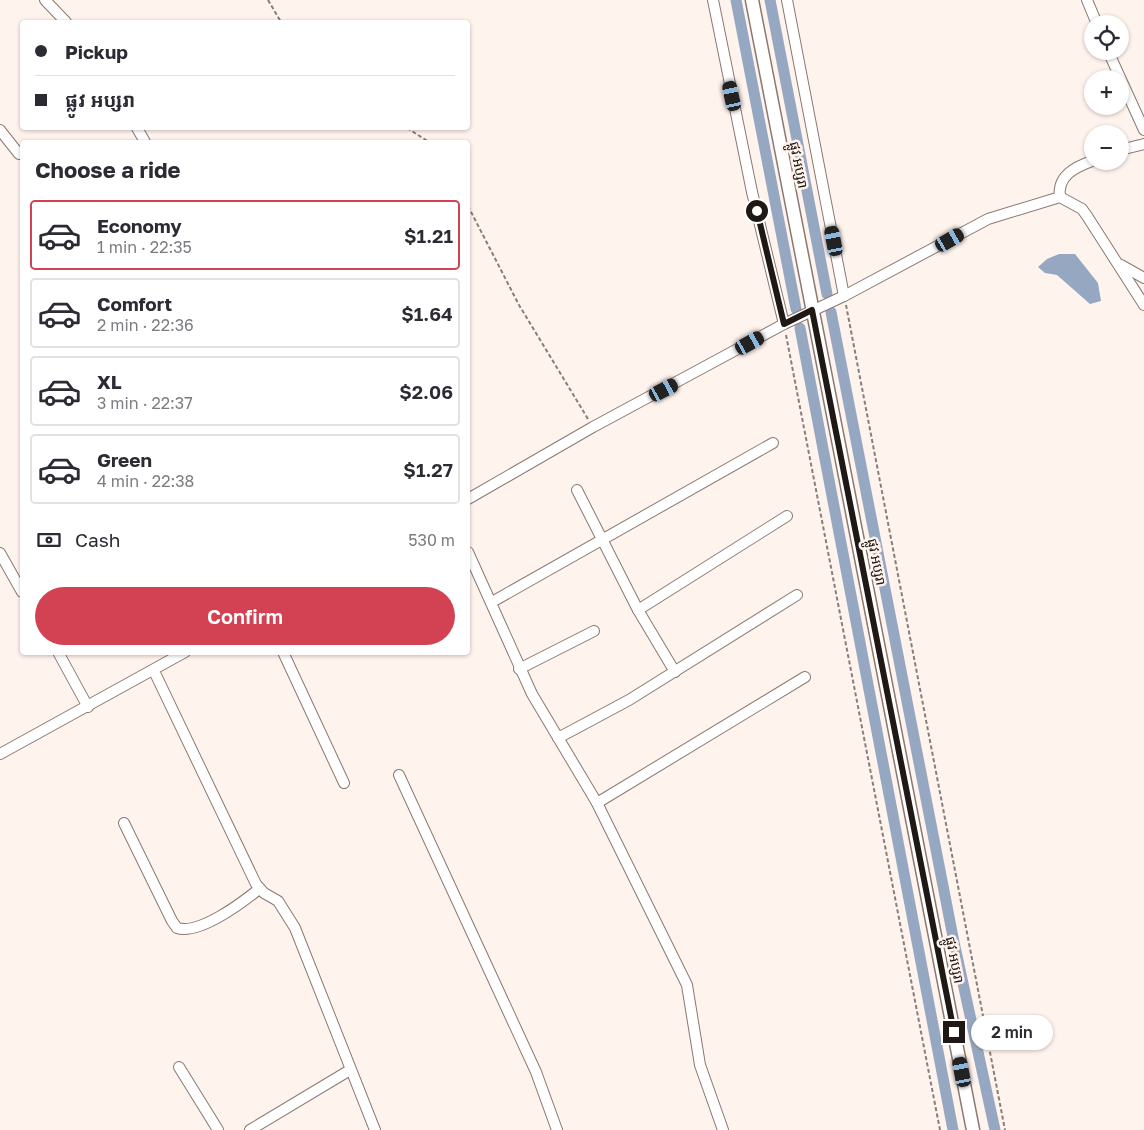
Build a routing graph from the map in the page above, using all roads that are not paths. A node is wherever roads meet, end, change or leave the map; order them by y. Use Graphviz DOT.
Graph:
graph roads {
  1 [pos="45,0"];
  2 [pos="713,0"];
  3 [pos="752,0"];
  4 [pos="787,0"];
  5 [pos="1087,0"];
  6 [pos="1093,15"];
  7 [pos="64,20"];
  8 [pos="1112,60"];
  9 [pos="0,130"];
  10 [pos="1144,130"];
  11 [pos="1144,144"];
  12 [pos="1129,148"];
  13 [pos="19,154"];
  14 [pos="1084,165"];
  15 [pos="1060,197"];
  16 [pos="1119,263"];
  17 [pos="1144,278"];
  18 [pos="844,296"];
  19 [pos="1144,305"];
  20 [pos="812,310"];
  21 [pos="784,324"];
  22 [pos="773,443"];
  23 [pos="578,490"];
  24 [pos="470,498"];
  25 [pos="788,516"];
  26 [pos="602,538"];
  27 [pos="0,553"];
  28 [pos="470,556"];
  29 [pos="20,588"];
  30 [pos="796,595"];
  31 [pos="492,602"];
  32 [pos="638,610"];
  33 [pos="594,631"];
  34 [pos="60,655"];
  35 [pos="181,655"];
  36 [pos="284,655"];
  37 [pos="520,669"];
  38 [pos="154,670"];
  39 [pos="675,672"];
  40 [pos="805,677"];
  41 [pos="88,707"];
  42 [pos="558,738"];
  43 [pos="0,754"];
  44 [pos="398,775"];
  45 [pos="344,783"];
  46 [pos="598,803"];
  47 [pos="124,823"];
  48 [pos="259,889"];
  49 [pos="179,1067"];
  50 [pos="350,1070"];
  51 [pos="218,1130"];
  52 [pos="250,1130"];
  53 [pos="375,1130"];
  54 [pos="557,1130"];
  55 [pos="723,1130"];
  56 [pos="973,1130"];
  1 -- 7 [label="street"];
  2 -- 21 [label="street"];
  3 -- 20 [label="street, ផ្លូវ អប្សរា"];
  4 -- 18 [label="street"];
  5 -- 6 [label="street"];
  8 -- 10 [label="street"];
  9 -- 13 [label="street"];
  11 -- 12 [label="street"];
  14 -- 15 [label="street"];
  15 -- 16 [label="street"];
  15 -- 18 [label="street"];
  16 -- 17 [label="street"];
  16 -- 19 [label="street"];
  18 -- 20 [label="street"];
  20 -- 21 [label="street"];
  20 -- 56 [label="street, ផ្លូវ អប្សរា"];
  21 -- 24 [label="street"];
  22 -- 26 [label="street"];
  23 -- 26 [label="street"];
  25 -- 32 [label="street"];
  26 -- 31 [label="street"];
  26 -- 32 [label="street"];
  27 -- 29 [label="street"];
  28 -- 31 [label="street"];
  30 -- 39 [label="street"];
  31 -- 37 [label="street"];
  32 -- 39 [label="street"];
  33 -- 37 [label="street"];
  34 -- 41 [label="street"];
  35 -- 38 [label="street"];
  36 -- 45 [label="street"];
  37 -- 42 [label="street"];
  38 -- 41 [label="street"];
  38 -- 48 [label="street"];
  39 -- 42 [label="street"];
  40 -- 46 [label="street"];
  41 -- 43 [label="street"];
  42 -- 46 [label="street"];
  44 -- 54 [label="street"];
  46 -- 55 [label="street"];
  47 -- 48 [label="street"];
  48 -- 50 [label="street"];
  49 -- 51 [label="street"];
  50 -- 52 [label="street"];
  50 -- 53 [label="street"];
}
